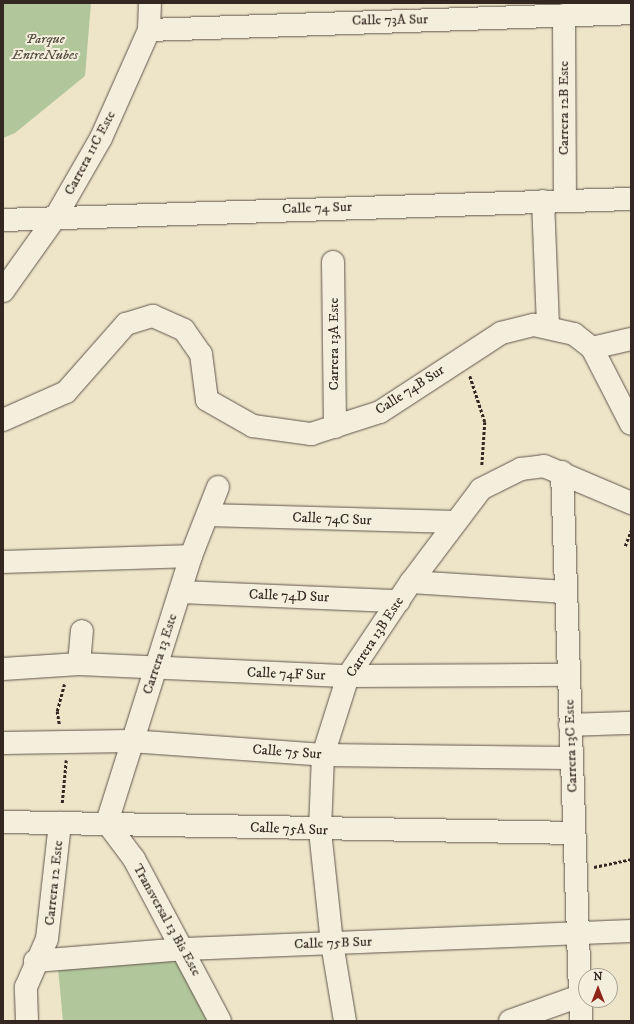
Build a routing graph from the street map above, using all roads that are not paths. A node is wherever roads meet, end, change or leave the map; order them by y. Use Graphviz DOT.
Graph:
graph roads {
  1 [pos="150,3"];
  2 [pos="597,9"];
  3 [pos="631,13"];
  4 [pos="564,15"];
  5 [pos="149,30"];
  6 [pos="631,199"];
  7 [pos="565,200"];
  8 [pos="543,201"];
  9 [pos="55,218"];
  10 [pos="3,220"];
  11 [pos="333,262"];
  12 [pos="3,291"];
  13 [pos="548,326"];
  14 [pos="631,339"];
  15 [pos="592,348"];
  16 [pos="3,420"];
  17 [pos="631,424"];
  18 [pos="335,427"];
  19 [pos="562,472"];
  20 [pos="218,487"];
  21 [pos="631,503"];
  22 [pos="209,515"];
  23 [pos="454,522"];
  24 [pos="191,556"];
  25 [pos="3,562"];
  26 [pos="411,582"];
  27 [pos="180,592"];
  28 [pos="566,592"];
  29 [pos="399,601"];
  30 [pos="82,631"];
  31 [pos="74,665"];
  32 [pos="3,669"];
  33 [pos="156,670"];
  34 [pos="569,675"];
  35 [pos="348,676"];
  36 [pos="631,723"];
  37 [pos="570,725"];
  38 [pos="130,741"];
  39 [pos="3,743"];
  40 [pos="323,755"];
  41 [pos="572,758"];
  42 [pos="3,822"];
  43 [pos="60,823"];
  44 [pos="107,823"];
  45 [pos="320,830"];
  46 [pos="574,833"];
  47 [pos="631,931"];
  48 [pos="578,932"];
  49 [pos="332,943"];
  50 [pos="185,949"];
  51 [pos="34,961"];
  52 [pos="579,968"];
  53 [pos="578,997"];
  54 [pos="580,1008"];
  55 [pos="28,1021"];
  56 [pos="220,1021"];
  57 [pos="345,1021"];
  58 [pos="510,1021"];
  59 [pos="581,1021"];
  1 -- 5 [label="street, Carrera 11C Este"];
  2 -- 3 [label="street, Calle 73A Sur"];
  2 -- 4 [label="street, Calle 73A Sur"];
  4 -- 5 [label="street, Calle 73A Sur"];
  4 -- 7 [label="street, Carrera 12B Este"];
  5 -- 9 [label="street, Carrera 11C Este"];
  6 -- 7 [label="street, Calle 74 Sur"];
  7 -- 8 [label="street, Calle 74 Sur"];
  8 -- 9 [label="street, Calle 74 Sur"];
  8 -- 13 [label="street"];
  9 -- 10 [label="street, Calle 74 Sur"];
  9 -- 12 [label="street, Carrera 11C Este"];
  11 -- 18 [label="street, Carrera 13A Este"];
  13 -- 15 [label="street, Calle 74B Sur"];
  13 -- 18 [label="street, Calle 74B Sur"];
  14 -- 15 [label="street"];
  15 -- 17 [label="street, Calle 74B Sur"];
  16 -- 18 [label="street, Calle 74B Sur"];
  19 -- 21 [label="street"];
  19 -- 23 [label="street, Carrera 13B Este"];
  19 -- 28 [label="street, Carrera 13C Este"];
  20 -- 22 [label="street, Carrera 13 Este"];
  22 -- 23 [label="street, Calle 74C Sur"];
  22 -- 24 [label="street, Carrera 13 Este"];
  23 -- 26 [label="street, Carrera 13B Este"];
  24 -- 25 [label="street"];
  24 -- 27 [label="street, Carrera 13 Este"];
  26 -- 28 [label="street"];
  26 -- 29 [label="street, Carrera 13B Este"];
  27 -- 29 [label="street, Calle 74D Sur"];
  27 -- 33 [label="street, Carrera 13 Este"];
  28 -- 34 [label="street, Carrera 13C Este"];
  29 -- 35 [label="street, Carrera 13B Este"];
  30 -- 31 [label="street"];
  31 -- 32 [label="street, Calle 74F Sur"];
  31 -- 33 [label="street, Calle 74F Sur"];
  33 -- 35 [label="street, Calle 74F Sur"];
  33 -- 38 [label="street, Carrera 13 Este"];
  34 -- 35 [label="street, Calle 74F Sur"];
  34 -- 37 [label="street, Carrera 13C Este"];
  35 -- 40 [label="street, Carrera 13B Este"];
  36 -- 37 [label="street"];
  37 -- 41 [label="street, Carrera 13C Este"];
  38 -- 39 [label="street, Calle 75 Sur"];
  38 -- 40 [label="street, Calle 75 Sur"];
  38 -- 44 [label="street, Carrera 13 Este"];
  40 -- 41 [label="street, Calle 75 Sur"];
  40 -- 45 [label="street, Carrera 13B Este"];
  41 -- 46 [label="street, Carrera 13C Este"];
  42 -- 43 [label="street, Calle 75A Sur"];
  43 -- 44 [label="street, Calle 75A Sur"];
  43 -- 51 [label="street, Carrera 12 Este"];
  44 -- 45 [label="street, Calle 75A Sur"];
  44 -- 50 [label="street, Transversal 13 Bis Este"];
  45 -- 46 [label="street, Calle 75A Sur"];
  45 -- 49 [label="street, Carrera 13B Este"];
  46 -- 48 [label="street, Carrera 13C Este"];
  47 -- 48 [label="street, Calle 75B Sur"];
  48 -- 49 [label="street, Calle 75B Sur"];
  48 -- 52 [label="street, Carrera 13C Este"];
  49 -- 50 [label="street, Calle 75B Sur"];
  49 -- 57 [label="street, Carrera 13B Este"];
  50 -- 51 [label="street, Calle 75B Sur"];
  50 -- 56 [label="street, Transversal 13 Bis Este"];
  51 -- 55 [label="street, Carrera 12 Este"];
  53 -- 58 [label="street"];
  54 -- 59 [label="street, Carrera 13C Este"];
}
